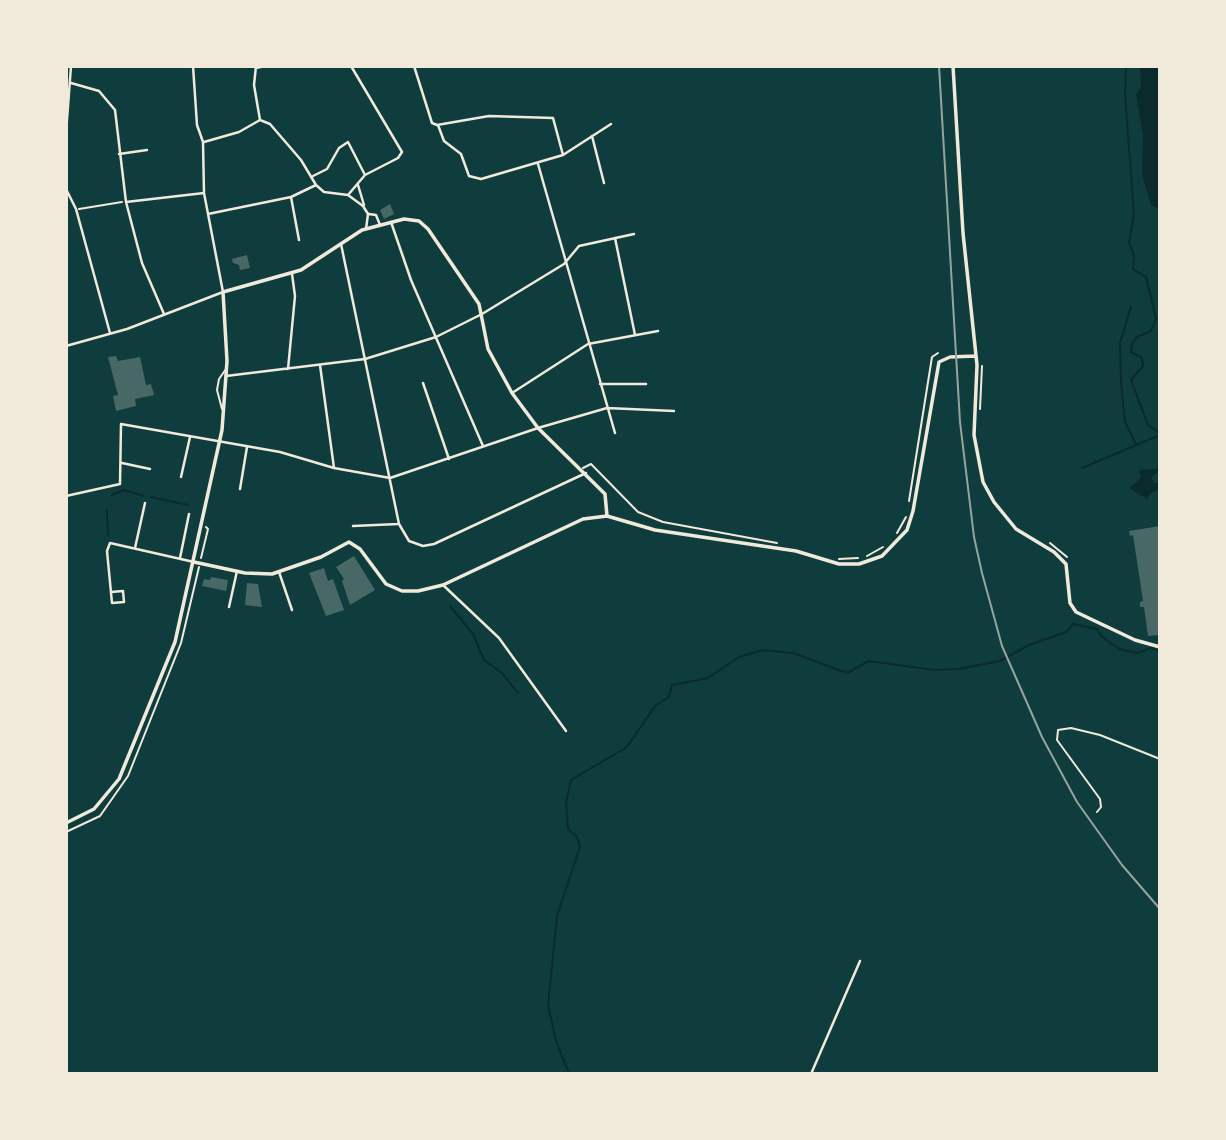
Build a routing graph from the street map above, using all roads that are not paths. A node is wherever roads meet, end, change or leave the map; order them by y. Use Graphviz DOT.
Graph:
graph roads {
  1 [pos="71,66"];
  2 [pos="194,66"];
  3 [pos="265,66"];
  4 [pos="351,66"];
  5 [pos="414,66"];
  6 [pos="953,66"];
  7 [pos="256,67"];
  8 [pos="71,83"];
  9 [pos="260,120"];
  10 [pos="437,124"];
  11 [pos="611,124"];
  12 [pos="66,133"];
  13 [pos="592,136"];
  14 [pos="203,142"];
  15 [pos="147,150"];
  16 [pos="119,154"];
  17 [pos="563,155"];
  18 [pos="538,164"];
  19 [pos="366,175"];
  20 [pos="313,176"];
  21 [pos="604,183"];
  22 [pos="316,185"];
  23 [pos="358,185"];
  24 [pos="66,189"];
  25 [pos="205,193"];
  26 [pos="348,195"];
  27 [pos="290,197"];
  28 [pos="126,202"];
  29 [pos="363,206"];
  30 [pos="368,214"];
  31 [pos="208,215"];
  32 [pos="391,222"];
  33 [pos="380,225"];
  34 [pos="366,229"];
  35 [pos="634,233"];
  36 [pos="615,239"];
  37 [pos="299,240"];
  38 [pos="341,244"];
  39 [pos="564,264"];
  40 [pos="292,274"];
  41 [pos="223,292"];
  42 [pos="164,314"];
  43 [pos="482,314"];
  44 [pos="658,331"];
  45 [pos="110,334"];
  46 [pos="635,335"];
  47 [pos="436,337"];
  48 [pos="588,344"];
  49 [pos="66,346"];
  50 [pos="976,356"];
  51 [pos="365,359"];
  52 [pos="320,365"];
  53 [pos="226,369"];
  54 [pos="288,369"];
  55 [pos="226,376"];
  56 [pos="423,383"];
  57 [pos="600,384"];
  58 [pos="646,384"];
  59 [pos="512,393"];
  60 [pos="607,408"];
  61 [pos="674,411"];
  62 [pos="224,414"];
  63 [pos="538,428"];
  64 [pos="615,433"];
  65 [pos="190,437"];
  66 [pos="220,443"];
  67 [pos="483,446"];
  68 [pos="247,447"];
  69 [pos="449,459"];
  70 [pos="122,463"];
  71 [pos="334,468"];
  72 [pos="150,469"];
  73 [pos="584,471"];
  74 [pos="181,477"];
  75 [pos="390,478"];
  76 [pos="240,489"];
  77 [pos="66,496"];
  78 [pos="145,503"];
  79 [pos="189,514"];
  80 [pos="607,516"];
  81 [pos="399,524"];
  82 [pos="353,526"];
  83 [pos="135,548"];
  84 [pos="180,558"];
  85 [pos="194,562"];
  86 [pos="237,571"];
  87 [pos="279,572"];
  88 [pos="443,585"];
  89 [pos="111,592"];
  90 [pos="229,607"];
  91 [pos="292,611"];
  92 [pos="1160,647"];
  93 [pos="566,731"];
  94 [pos="66,823"];
  95 [pos="860,961"];
  96 [pos="811,1073"];
  1 -- 8 [label="street"];
  2 -- 14 [label="street"];
  3 -- 7 [label="street"];
  4 -- 19 [label="street"];
  5 -- 10 [label="street"];
  6 -- 50 [label="street"];
  7 -- 9 [label="street"];
  8 -- 12 [label="street"];
  8 -- 16 [label="street"];
  9 -- 14 [label="street"];
  9 -- 20 [label="street"];
  10 -- 17 [label="street"];
  10 -- 18 [label="street"];
  11 -- 13 [label="street"];
  13 -- 17 [label="street"];
  13 -- 21 [label="street"];
  14 -- 25 [label="street"];
  15 -- 16 [label="street"];
  16 -- 28 [label="street"];
  17 -- 18 [label="street"];
  18 -- 39 [label="street"];
  19 -- 20 [label="street"];
  19 -- 23 [label="street"];
  20 -- 22 [label="street"];
  22 -- 26 [label="street"];
  22 -- 27 [label="street"];
  23 -- 26 [label="street"];
  23 -- 29 [label="street"];
  24 -- 45 [label="street"];
  25 -- 28 [label="street"];
  25 -- 31 [label="street"];
  26 -- 29 [label="street"];
  27 -- 31 [label="street"];
  27 -- 37 [label="street"];
  28 -- 42 [label="street"];
  29 -- 30 [label="street"];
  30 -- 33 [label="street"];
  30 -- 34 [label="street"];
  31 -- 41 [label="street"];
  32 -- 33 [label="street"];
  32 -- 43 [label="street"];
  32 -- 47 [label="street"];
  33 -- 34 [label="street"];
  34 -- 38 [label="street"];
  35 -- 36 [label="street"];
  36 -- 39 [label="street"];
  36 -- 46 [label="street"];
  38 -- 40 [label="street"];
  38 -- 51 [label="street"];
  39 -- 43 [label="street"];
  39 -- 48 [label="street"];
  40 -- 41 [label="street"];
  40 -- 54 [label="street"];
  41 -- 42 [label="street"];
  41 -- 53 [label="street"];
  42 -- 45 [label="street"];
  43 -- 47 [label="street"];
  43 -- 59 [label="street"];
  44 -- 46 [label="street"];
  45 -- 49 [label="street"];
  46 -- 48 [label="street"];
  47 -- 51 [label="street"];
  47 -- 67 [label="street"];
  48 -- 57 [label="street"];
  48 -- 59 [label="street"];
  50 -- 80 [label="street"];
  50 -- 92 [label="street"];
  51 -- 52 [label="street"];
  51 -- 75 [label="street"];
  52 -- 54 [label="street"];
  52 -- 71 [label="street"];
  53 -- 55 [label="street"];
  53 -- 62 [label="lane"];
  54 -- 55 [label="street"];
  55 -- 62 [label="street"];
  56 -- 69 [label="street"];
  57 -- 58 [label="street"];
  57 -- 60 [label="street"];
  59 -- 63 [label="street"];
  60 -- 61 [label="street"];
  60 -- 63 [label="street"];
  60 -- 64 [label="street"];
  62 -- 66 [label="street"];
  63 -- 67 [label="street"];
  63 -- 73 [label="street"];
  65 -- 66 [label="street"];
  65 -- 70 [label="street"];
  65 -- 74 [label="street"];
  66 -- 68 [label="street"];
  66 -- 85 [label="street"];
  67 -- 69 [label="street"];
  68 -- 71 [label="street"];
  68 -- 76 [label="street"];
  69 -- 75 [label="street"];
  70 -- 72 [label="street"];
  70 -- 77 [label="street"];
  71 -- 75 [label="street"];
  73 -- 80 [label="street"];
  73 -- 81 [label="street"];
  75 -- 81 [label="street"];
  78 -- 83 [label="street"];
  79 -- 84 [label="street"];
  80 -- 88 [label="street"];
  81 -- 82 [label="street"];
  83 -- 84 [label="street"];
  83 -- 89 [label="street"];
  84 -- 85 [label="street"];
  85 -- 86 [label="street"];
  85 -- 94 [label="street"];
  86 -- 87 [label="street"];
  86 -- 90 [label="street"];
  87 -- 88 [label="street"];
  87 -- 91 [label="street"];
  88 -- 93 [label="street"];
  89 -- 89 [label="street"];
  95 -- 96 [label="street"];
}
